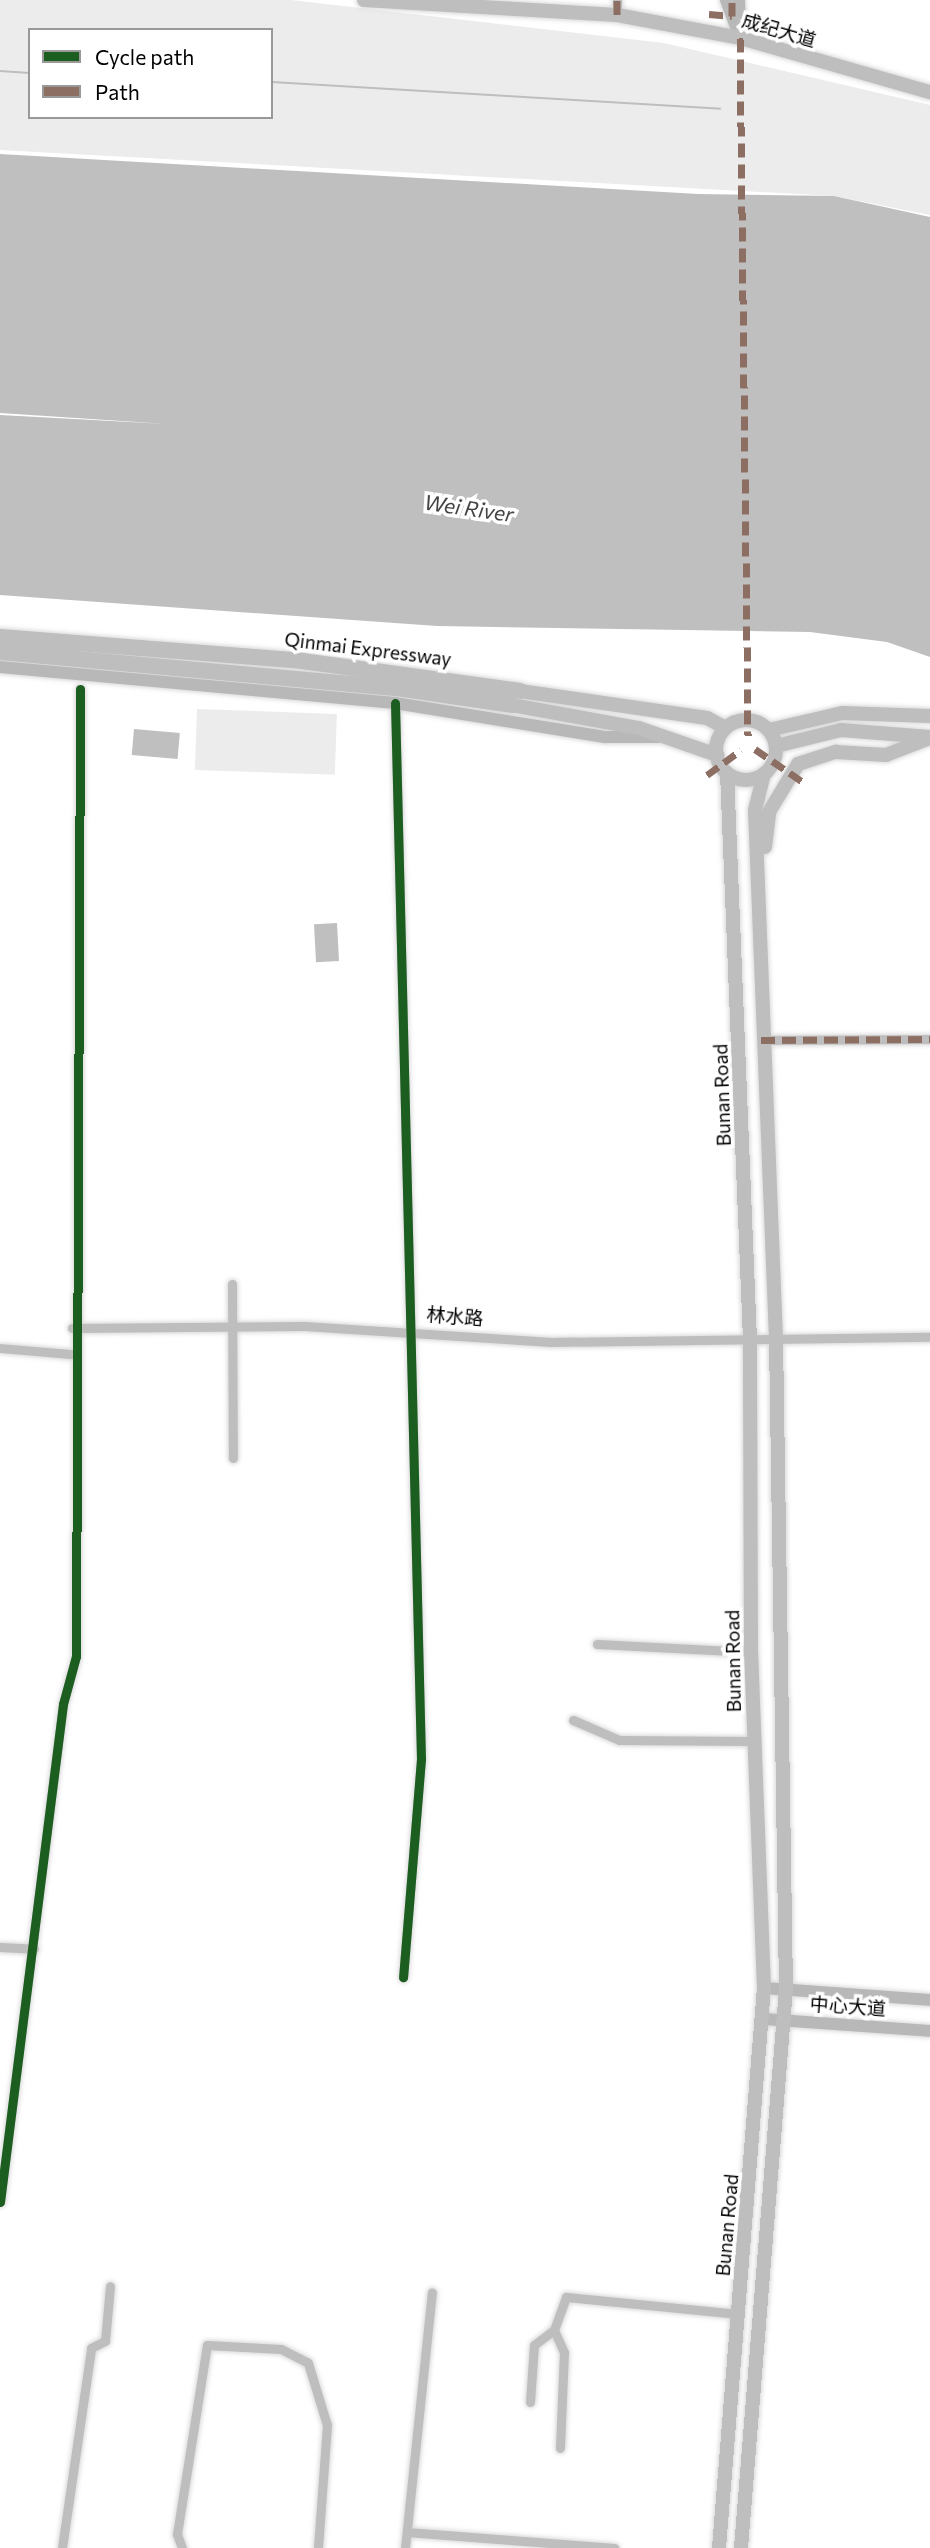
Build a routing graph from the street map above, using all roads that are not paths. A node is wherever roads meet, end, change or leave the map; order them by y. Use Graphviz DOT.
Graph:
graph roads {
  1 [pos="364,0"];
  2 [pos="617,0"];
  3 [pos="726,0"];
  4 [pos="739,0"];
  5 [pos="617,15"];
  6 [pos="740,38"];
  7 [pos="930,92"];
  8 [pos="0,637"];
  9 [pos="0,652"];
  10 [pos="0,667"];
  11 [pos="80,689"];
  12 [pos="516,698"];
  13 [pos="395,702"];
  14 [pos="930,716"];
  15 [pos="726,728"];
  16 [pos="769,730"];
  17 [pos="673,737"];
  18 [pos="930,738"];
  19 [pos="776,746"];
  20 [pos="717,755"];
  21 [pos="727,773"];
  22 [pos="764,774"];
  23 [pos="756,830"];
  24 [pos="731,834"];
  25 [pos="758,910"];
  26 [pos="761,1040"];
  27 [pos="930,1040"];
  28 [pos="232,1284"];
  29 [pos="233,1327"];
  30 [pos="72,1328"];
  31 [pos="411,1330"];
  32 [pos="930,1337"];
  33 [pos="776,1339"];
  34 [pos="750,1340"];
  35 [pos="0,1348"];
  36 [pos="72,1354"];
  37 [pos="233,1458"];
  38 [pos="597,1644"];
  39 [pos="751,1652"];
  40 [pos="573,1720"];
  41 [pos="753,1741"];
  42 [pos="0,1947"];
  43 [pos="34,1950"];
  44 [pos="403,1977"];
  45 [pos="764,1987"];
  46 [pos="786,1989"];
  47 [pos="930,2000"];
  48 [pos="764,2019"];
  49 [pos="785,2022"];
  50 [pos="930,2031"];
  51 [pos="0,2202"];
  52 [pos="110,2286"];
  53 [pos="432,2292"];
  54 [pos="738,2314"];
  55 [pos="554,2330"];
  56 [pos="530,2402"];
  57 [pos="560,2448"];
  58 [pos="407,2532"];
  59 [pos="544,2545"];
  60 [pos="62,2548"];
  61 [pos="182,2548"];
  62 [pos="318,2548"];
  63 [pos="405,2548"];
  64 [pos="614,2548"];
  65 [pos="719,2548"];
  66 [pos="741,2548"];
  1 -- 5 [label="main road, 成纪大道"];
  2 -- 5 [label="street"];
  3 -- 6 [label="main road"];
  4 -- 6 [label="main road"];
  5 -- 6 [label="main road, 成纪大道"];
  6 -- 7 [label="main road, 成纪大道"];
  8 -- 12 [label="highway, Qinmai Expressway"];
  9 -- 12 [label="highway, Qinmai Expressway"];
  10 -- 13 [label="main road"];
  11 -- 30 [label="street"];
  12 -- 15 [label="main road, Qinmai Expressway"];
  12 -- 17 [label="main road, Qinmai Expressway"];
  13 -- 17 [label="main road"];
  13 -- 31 [label="street"];
  14 -- 16 [label="main road"];
  15 -- 16 [label="main road"];
  15 -- 20 [label="main road"];
  16 -- 19 [label="main road"];
  17 -- 20 [label="main road, Qinmai Expressway"];
  18 -- 19 [label="main road"];
  18 -- 25 [label="main road"];
  19 -- 22 [label="main road"];
  20 -- 21 [label="main road"];
  21 -- 22 [label="main road"];
  21 -- 24 [label="main road, Bunan Road"];
  22 -- 23 [label="main road"];
  23 -- 24 [label="main road"];
  23 -- 25 [label="main road"];
  24 -- 34 [label="main road, Bunan Road"];
  25 -- 26 [label="main road"];
  26 -- 27 [label="street"];
  26 -- 33 [label="main road"];
  28 -- 29 [label="street"];
  29 -- 30 [label="street, 林水路"];
  29 -- 31 [label="street, 林水路"];
  29 -- 37 [label="street"];
  30 -- 36 [label="street"];
  31 -- 34 [label="street, 林水路"];
  31 -- 44 [label="street"];
  32 -- 33 [label="street, 林水路"];
  33 -- 34 [label="street, 林水路"];
  33 -- 46 [label="main road"];
  34 -- 39 [label="main road, Bunan Road"];
  35 -- 36 [label="street"];
  36 -- 43 [label="street"];
  38 -- 39 [label="street"];
  39 -- 41 [label="main road, Bunan Road"];
  40 -- 41 [label="street"];
  41 -- 45 [label="main road, Bunan Road"];
  42 -- 43 [label="street"];
  43 -- 51 [label="street"];
  45 -- 46 [label="main road, 中心大道"];
  45 -- 48 [label="main road, Bunan Road"];
  46 -- 47 [label="main road, 中心大道"];
  46 -- 49 [label="main road"];
  48 -- 49 [label="main road, 中心大道"];
  48 -- 54 [label="main road, Bunan Road"];
  49 -- 50 [label="main road, 中心大道"];
  49 -- 66 [label="main road"];
  52 -- 60 [label="street"];
  53 -- 58 [label="street"];
  54 -- 55 [label="street"];
  54 -- 65 [label="main road, Bunan Road"];
  55 -- 56 [label="street"];
  55 -- 57 [label="street"];
  58 -- 59 [label="street"];
  58 -- 63 [label="street"];
  59 -- 64 [label="street"];
  61 -- 62 [label="street"];
}
